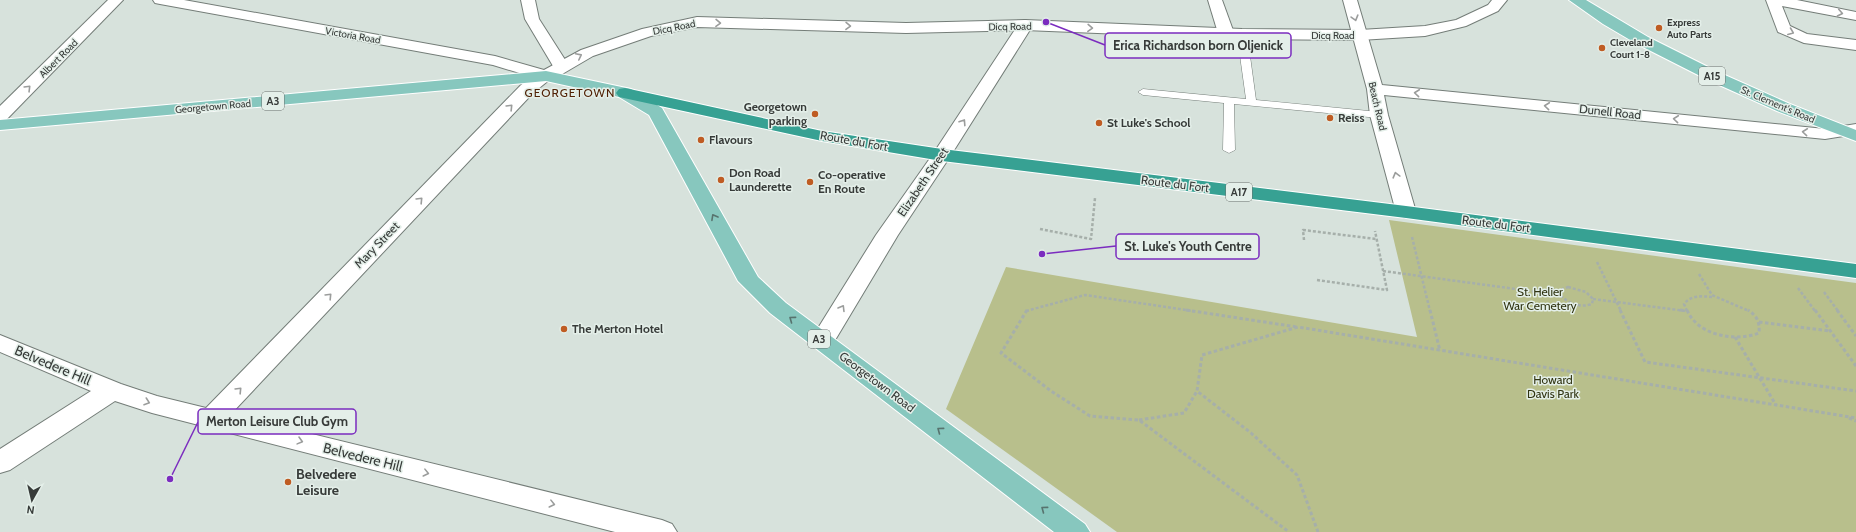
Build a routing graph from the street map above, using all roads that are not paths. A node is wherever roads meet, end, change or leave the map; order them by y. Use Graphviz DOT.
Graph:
graph roads {
  1 [pos="116,0"];
  2 [pos="160,0"];
  3 [pos="528,0"];
  4 [pos="1215,0"];
  5 [pos="1350,0"];
  6 [pos="1500,0"];
  7 [pos="1576,0"];
  8 [pos="1774,0"];
  9 [pos="1856,16"];
  10 [pos="1025,25"];
  11 [pos="1226,33"];
  12 [pos="1242,34"];
  13 [pos="1360,35"];
  14 [pos="1856,44"];
  15 [pos="553,71"];
  16 [pos="1375,89"];
  17 [pos="1143,92"];
  18 [pos="625,93"];
  19 [pos="1229,100"];
  20 [pos="1251,102"];
  21 [pos="1379,115"];
  22 [pos="0,116"];
  23 [pos="0,125"];
  24 [pos="1852,132"];
  25 [pos="1229,150"];
  26 [pos="942,155"];
  27 [pos="1406,212"];
  28 [pos="1856,271"];
  29 [pos="822,341"];
  30 [pos="0,343"];
  31 [pos="112,390"];
  32 [pos="212,418"];
  33 [pos="0,463"];
  34 [pos="662,532"];
  35 [pos="1075,532"];
  22 -- 1 [label="street, Albert Road, one-way"];
  2 -- 15 [label="street, Victoria Road"];
  3 -- 15 [label="street"];
  4 -- 11 [label="street"];
  5 -- 13 [label="street, Beach Road, one-way"];
  6 -- 13 [label="street, Dicq Road"];
  7 -- 24 [label="main road, St. Clement's Road / A15"];
  8 -- 9 [label="street, one-way"];
  8 -- 14 [label="street, one-way"];
  10 -- 11 [label="street, Dicq Road, one-way"];
  15 -- 10 [label="street, Dicq Road, one-way"];
  26 -- 10 [label="street, Elizabeth Street, one-way"];
  11 -- 12 [label="street, Dicq Road"];
  12 -- 13 [label="street, Dicq Road"];
  12 -- 20 [label="lane"];
  13 -- 16 [label="street, Beach Road"];
  15 -- 18 [label="main road, Route du Fort / A3"];
  15 -- 23 [label="main road, Georgetown Road / A3"];
  32 -- 15 [label="street, Mary Street, one-way"];
  16 -- 21 [label="street, Beach Road"];
  24 -- 16 [label="street, Dunell Road, one-way"];
  17 -- 19 [label="lane"];
  18 -- 26 [label="highway, Route du Fort / A17"];
  29 -- 18 [label="main road, Georgetown Road / A3, one-way"];
  19 -- 20 [label="lane"];
  19 -- 25 [label="lane"];
  20 -- 21 [label="lane"];
  27 -- 21 [label="street, Beach Road, one-way"];
  26 -- 27 [label="highway, Route du Fort / A17"];
  29 -- 26 [label="street, Elizabeth Street, one-way"];
  27 -- 28 [label="highway, Route du Fort / A17"];
  35 -- 29 [label="main road, Georgetown Road / A3, one-way"];
  30 -- 31 [label="street, Belvedere Hill"];
  31 -- 32 [label="street, Belvedere Hill, one-way"];
  31 -- 33 [label="street"];
  32 -- 34 [label="street, Belvedere Hill, one-way"];
}
